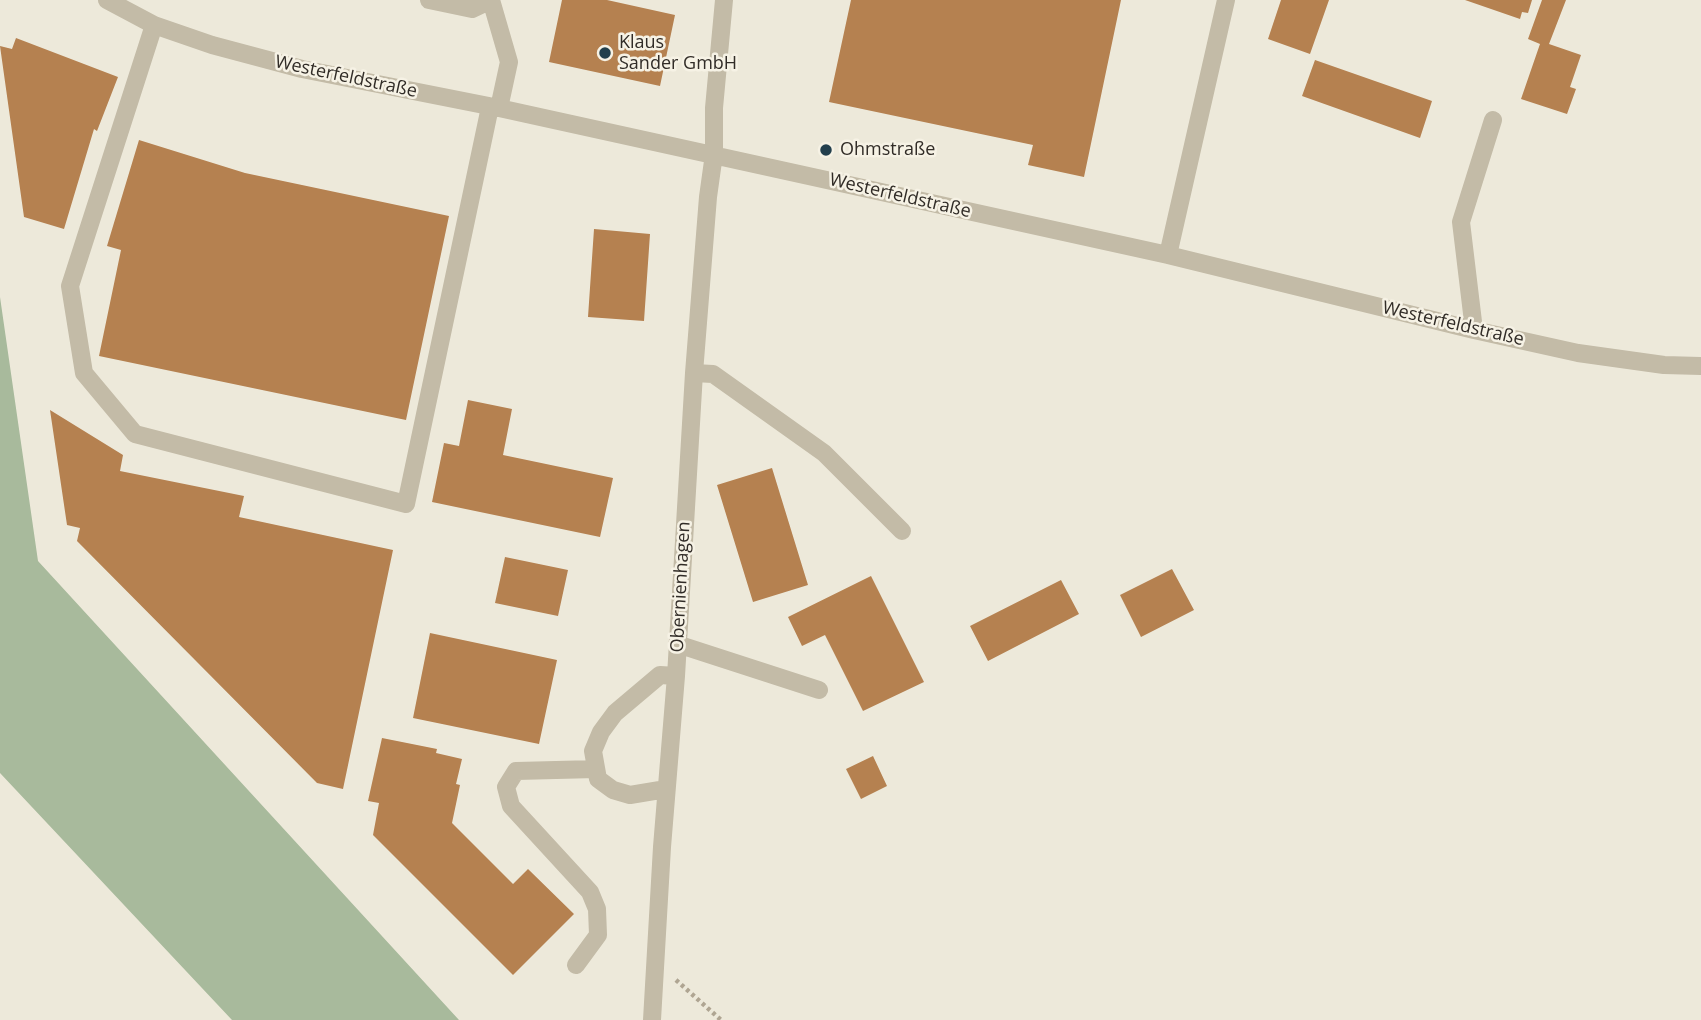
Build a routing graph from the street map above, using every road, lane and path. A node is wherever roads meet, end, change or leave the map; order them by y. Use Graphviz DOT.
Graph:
graph roads {
  1 [pos="107,0"];
  2 [pos="429,0"];
  3 [pos="724,0"];
  4 [pos="1226,0"];
  5 [pos="154,25"];
  6 [pos="495,107"];
  7 [pos="1493,120"];
  8 [pos="714,154"];
  9 [pos="1168,255"];
  10 [pos="1474,330"];
  11 [pos="1701,366"];
  12 [pos="694,373"];
  13 [pos="902,531"];
  14 [pos="677,644"];
  15 [pos="676,676"];
  16 [pos="819,690"];
  17 [pos="596,769"];
  18 [pos="666,789"];
  19 [pos="657,963"];
  20 [pos="576,965"];
  21 [pos="653,1020"];
  22 [pos="721,1020"];
  1 -- 5 [label="street, Westerfeldstraße"];
  2 -- 6 [label="street"];
  3 -- 8 [label="street, Obernienhagen"];
  4 -- 9 [label="street"];
  5 -- 6 [label="street, Westerfeldstraße"];
  5 -- 6 [label="street"];
  6 -- 8 [label="street, Westerfeldstraße"];
  7 -- 10 [label="street"];
  8 -- 9 [label="street, Westerfeldstraße"];
  8 -- 12 [label="street, Obernienhagen"];
  9 -- 10 [label="street, Westerfeldstraße"];
  10 -- 11 [label="street, Westerfeldstraße"];
  12 -- 13 [label="street"];
  12 -- 14 [label="street, Obernienhagen"];
  14 -- 15 [label="street, Obernienhagen"];
  14 -- 16 [label="street"];
  15 -- 17 [label="street"];
  15 -- 18 [label="street, Obernienhagen"];
  17 -- 18 [label="street"];
  17 -- 20 [label="street"];
  18 -- 19 [label="street, Obernienhagen"];
  19 -- 21 [label="street, Obernienhagen"];
  19 -- 22 [label="path"];
}
